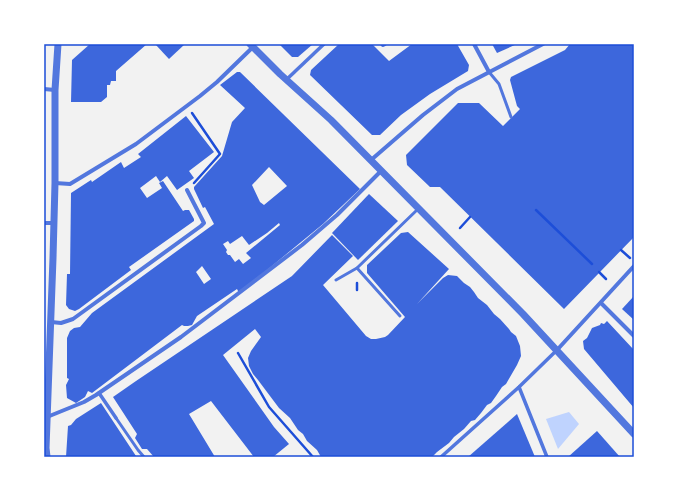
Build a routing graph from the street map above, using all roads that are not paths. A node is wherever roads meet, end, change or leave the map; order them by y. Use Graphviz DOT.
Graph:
graph roads {
  1 [pos="58,44"];
  2 [pos="324,44"];
  3 [pos="474,44"];
  4 [pos="543,44"];
  5 [pos="251,46"];
  6 [pos="489,72"];
  7 [pos="286,80"];
  8 [pos="44,89"];
  9 [pos="55,90"];
  10 [pos="511,117"];
  11 [pos="370,160"];
  12 [pos="381,171"];
  13 [pos="55,183"];
  14 [pos="186,190"];
  15 [pos="418,209"];
  16 [pos="44,223"];
  17 [pos="53,223"];
  18 [pos="634,266"];
  19 [pos="358,268"];
  20 [pos="336,280"];
  21 [pos="600,303"];
  22 [pos="400,316"];
  23 [pos="51,322"];
  24 [pos="634,336"];
  25 [pos="557,350"];
  26 [pos="519,387"];
  27 [pos="99,393"];
  28 [pos="47,417"];
  29 [pos="116,418"];
  30 [pos="634,434"];
  31 [pos="45,448"];
  32 [pos="47,457"];
  33 [pos="144,457"];
  34 [pos="441,457"];
  35 [pos="547,457"];
  1 -- 9 [label="street"];
  2 -- 7 [label="street"];
  3 -- 6 [label="street"];
  4 -- 6 [label="street"];
  5 -- 7 [label="street"];
  5 -- 13 [label="street"];
  6 -- 10 [label="lane"];
  6 -- 11 [label="street"];
  7 -- 11 [label="street"];
  8 -- 9 [label="street"];
  9 -- 13 [label="street"];
  11 -- 12 [label="street"];
  12 -- 15 [label="street"];
  12 -- 27 [label="street"];
  13 -- 17 [label="street"];
  14 -- 23 [label="street"];
  15 -- 19 [label="lane"];
  15 -- 25 [label="street"];
  16 -- 17 [label="street"];
  17 -- 23 [label="street"];
  18 -- 21 [label="street"];
  19 -- 20 [label="lane"];
  19 -- 22 [label="lane"];
  21 -- 24 [label="street"];
  21 -- 25 [label="street"];
  23 -- 28 [label="street"];
  25 -- 26 [label="street"];
  25 -- 30 [label="street"];
  26 -- 34 [label="street"];
  26 -- 35 [label="street"];
  27 -- 28 [label="street"];
  27 -- 29 [label="street"];
  28 -- 31 [label="street"];
  29 -- 33 [label="lane"];
  31 -- 32 [label="street"];
}
